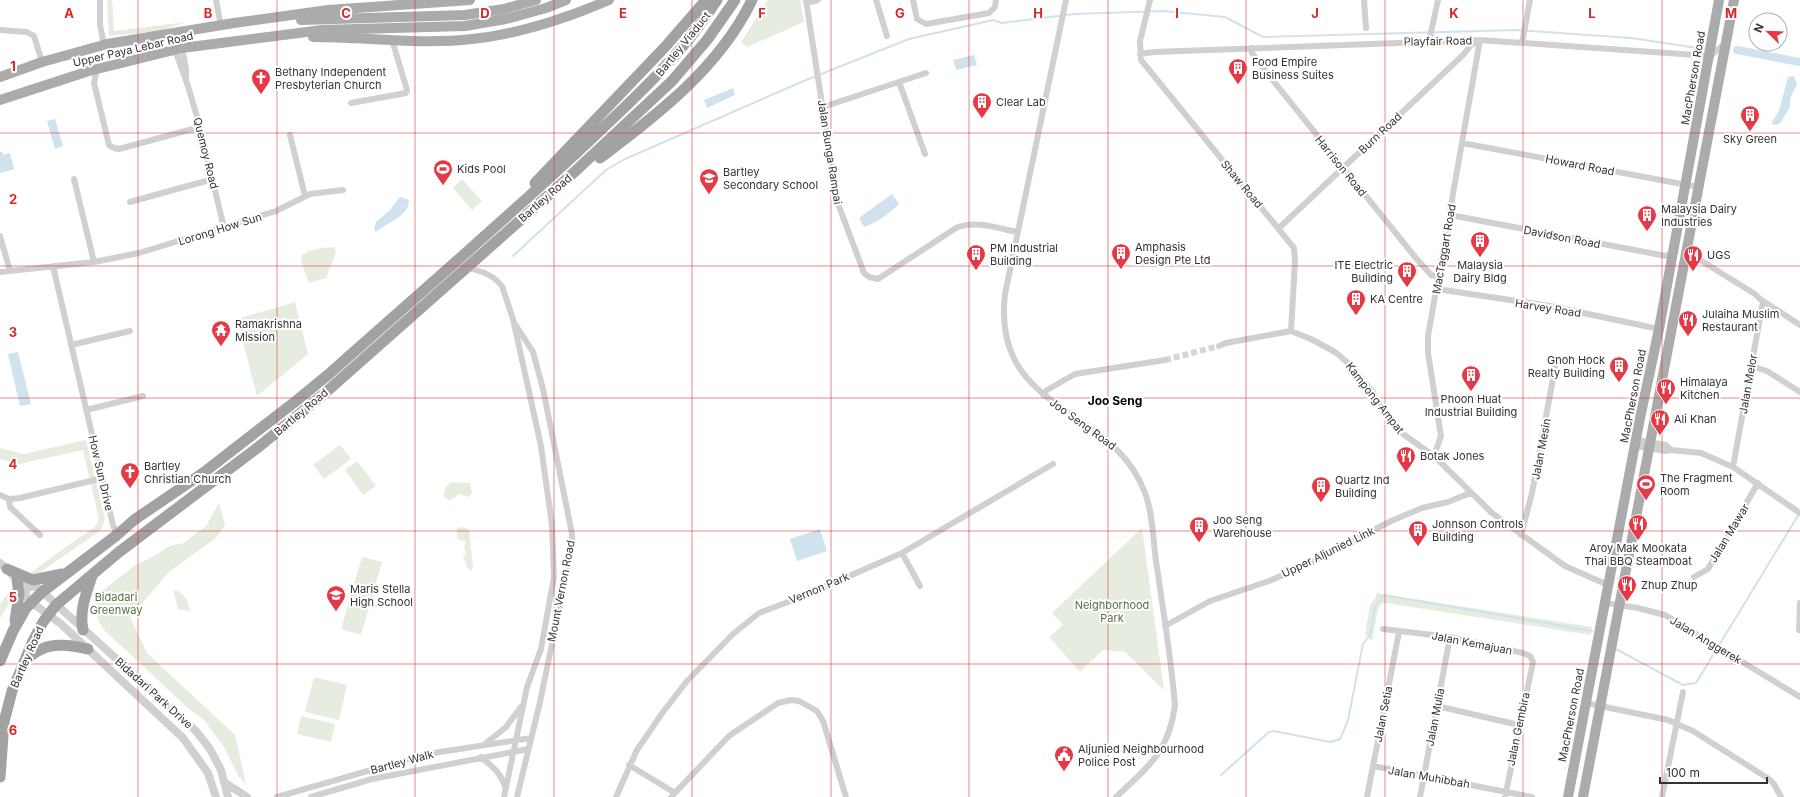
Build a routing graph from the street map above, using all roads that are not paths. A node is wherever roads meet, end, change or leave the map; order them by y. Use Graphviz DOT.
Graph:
graph roads {
  1 [pos="100,0"];
  2 [pos="216,0"];
  3 [pos="470,0"];
  4 [pos="536,0"];
  5 [pos="566,0"];
  6 [pos="609,0"];
  7 [pos="696,0"];
  8 [pos="706,0"];
  9 [pos="717,0"];
  10 [pos="735,0"];
  11 [pos="752,0"];
  12 [pos="818,0"];
  13 [pos="876,0"];
  14 [pos="913,0"];
  15 [pos="996,0"];
  16 [pos="1066,0"];
  17 [pos="1364,0"];
  18 [pos="1438,0"];
  19 [pos="1530,0"];
  20 [pos="1719,0"];
  21 [pos="1734,0"];
  22 [pos="448,1"];
  23 [pos="807,2"];
  24 [pos="1149,3"];
  25 [pos="234,23"];
  26 [pos="684,25"];
  27 [pos="221,26"];
  28 [pos="1366,28"];
  29 [pos="0,30"];
  30 [pos="275,35"];
  31 [pos="887,36"];
  32 [pos="1430,38"];
  33 [pos="1727,38"];
  34 [pos="392,40"];
  35 [pos="1480,40"];
  36 [pos="1522,43"];
  37 [pos="104,45"];
  38 [pos="1252,48"];
  39 [pos="179,49"];
  40 [pos="1478,52"];
  41 [pos="1140,54"];
  42 [pos="1463,55"];
  43 [pos="1710,56"];
  44 [pos="42,62"];
  45 [pos="97,69"];
  46 [pos="926,73"];
  47 [pos="0,77"];
  48 [pos="672,81"];
  49 [pos="899,82"];
  50 [pos="648,86"];
  51 [pos="0,100"];
  52 [pos="351,103"];
  53 [pos="822,107"];
  54 [pos="200,127"];
  55 [pos="290,134"];
  56 [pos="1462,143"];
  57 [pos="925,154"];
  58 [pos="1343,168"];
  59 [pos="569,177"];
  60 [pos="74,179"];
  61 [pos="213,179"];
  62 [pos="1686,185"];
  63 [pos="1698,187"];
  64 [pos="344,190"];
  65 [pos="305,196"];
  66 [pos="130,202"];
  67 [pos="521,203"];
  68 [pos="1450,215"];
  69 [pos="224,228"];
  70 [pos="1279,228"];
  71 [pos="1017,232"];
  72 [pos="0,236"];
  73 [pos="1674,252"];
  74 [pos="1687,254"];
  75 [pos="94,262"];
  76 [pos="52,266"];
  77 [pos="466,267"];
  78 [pos="10,271"];
  79 [pos="0,272"];
  80 [pos="1439,277"];
  81 [pos="1437,289"];
  82 [pos="1760,299"];
  83 [pos="513,319"];
  84 [pos="1800,325"];
  85 [pos="1659,329"];
  86 [pos="130,331"];
  87 [pos="1291,331"];
  88 [pos="70,345"];
  89 [pos="1219,346"];
  90 [pos="1165,360"];
  91 [pos="1556,362"];
  92 [pos="1751,366"];
  93 [pos="1800,392"];
  94 [pos="1043,395"];
  95 [pos="143,396"];
  96 [pos="86,410"];
  97 [pos="1636,443"];
  98 [pos="1648,445"];
  99 [pos="1434,456"];
  100 [pos="1053,464"];
  101 [pos="1732,467"];
  102 [pos="103,478"];
  103 [pos="1758,483"];
  104 [pos="1470,493"];
  105 [pos="0,495"];
  106 [pos="9,499"];
  107 [pos="1798,511"];
  108 [pos="40,535"];
  109 [pos="117,535"];
  110 [pos="1521,535"];
  111 [pos="902,553"];
  112 [pos="4,566"];
  113 [pos="66,573"];
  114 [pos="92,576"];
  115 [pos="554,577"];
  116 [pos="1694,577"];
  117 [pos="565,578"];
  118 [pos="17,579"];
  119 [pos="1608,585"];
  120 [pos="920,586"];
  121 [pos="26,588"];
  122 [pos="42,592"];
  123 [pos="31,602"];
  124 [pos="1605,603"];
  125 [pos="1800,603"];
  126 [pos="56,605"];
  127 [pos="1618,605"];
  128 [pos="48,615"];
  129 [pos="1165,626"];
  130 [pos="1383,629"];
  131 [pos="82,630"];
  132 [pos="1799,630"];
  133 [pos="13,631"];
  134 [pos="1399,632"];
  135 [pos="1450,636"];
  136 [pos="88,649"];
  137 [pos="0,661"];
  138 [pos="1533,662"];
  139 [pos="22,663"];
  140 [pos="1682,692"];
  141 [pos="1800,697"];
  142 [pos="524,702"];
  143 [pos="1586,703"];
  144 [pos="1437,706"];
  145 [pos="1600,706"];
  146 [pos="1677,724"];
  147 [pos="1519,725"];
  148 [pos="531,738"];
  149 [pos="516,740"];
  150 [pos="483,746"];
  151 [pos="528,749"];
  152 [pos="514,752"];
  153 [pos="481,757"];
  154 [pos="629,765"];
  155 [pos="1373,766"];
  156 [pos="221,770"];
  157 [pos="208,773"];
  158 [pos="1424,776"];
  159 [pos="0,777"];
  160 [pos="224,782"];
  161 [pos="506,788"];
  162 [pos="1506,794"];
  163 [pos="673,795"];
  164 [pos="216,797"];
  165 [pos="228,797"];
  166 [pos="247,797"];
  167 [pos="277,797"];
  168 [pos="311,797"];
  169 [pos="504,797"];
  170 [pos="517,797"];
  171 [pos="616,797"];
  172 [pos="846,797"];
  173 [pos="1116,797"];
  174 [pos="1367,797"];
  175 [pos="1420,797"];
  176 [pos="1532,797"];
  177 [pos="1568,797"];
  178 [pos="1583,797"];
  179 [pos="1662,797"];
  180 [pos="1781,797"];
  1 -- 37 [label="street"];
  2 -- 27 [label="street"];
  3 -- 22 [label="main road, Upper Paya Lebar Road"];
  4 -- 25 [label="main road, Upper Paya Lebar Road"];
  5 -- 30 [label="main road, Upper Paya Lebar Road"];
  6 -- 34 [label="main road, Upper Paya Lebar Road"];
  7 -- 26 [label="highway"];
  8 -- 26 [label="highway"];
  9 -- 50 [label="highway, Bartley Viaduct"];
  10 -- 48 [label="highway, Bartley Viaduct, bridge"];
  11 -- 59 [label="highway"];
  12 -- 23 [label="street"];
  13 -- 31 [label="street"];
  14 -- 15 [label="street"];
  16 -- 71 [label="street, Joo Seng Road"];
  17 -- 28 [label="street"];
  18 -- 32 [label="street"];
  19 -- 36 [label="street"];
  20 -- 43 [label="main road, MacPherson Road"];
  21 -- 33 [label="main road"];
  22 -- 25 [label="main road, Upper Paya Lebar Road"];
  23 -- 53 [label="street, Jalan Bunga Rampai"];
  24 -- 41 [label="street"];
  25 -- 27 [label="main road, Upper Paya Lebar Road"];
  26 -- 67 [label="highway"];
  27 -- 37 [label="main road, Upper Paya Lebar Road"];
  29 -- 44 [label="street"];
  30 -- 34 [label="main road, Upper Paya Lebar Road"];
  30 -- 39 [label="main road, Upper Paya Lebar Road"];
  32 -- 35 [label="street, Playfair Road"];
  32 -- 38 [label="street, Playfair Road"];
  33 -- 43 [label="street"];
  33 -- 63 [label="main road"];
  34 -- 52 [label="street"];
  35 -- 36 [label="street, Playfair Road"];
  35 -- 40 [label="street, MacTaggart Road"];
  35 -- 42 [label="street, Burn Road"];
  36 -- 43 [label="street, Playfair Road"];
  37 -- 44 [label="main road, Upper Paya Lebar Road"];
  38 -- 41 [label="street, Playfair Road"];
  38 -- 58 [label="street, Harrison Road"];
  39 -- 45 [label="main road, Upper Paya Lebar Road"];
  39 -- 54 [label="street, Quemoy Road"];
  40 -- 42 [label="street"];
  40 -- 56 [label="street, MacTaggart Road"];
  41 -- 70 [label="street, Shaw Road"];
  42 -- 58 [label="street, Burn Road"];
  43 -- 62 [label="main road, MacPherson Road"];
  44 -- 47 [label="main road, Upper Paya Lebar Road"];
  45 -- 51 [label="main road, Upper Paya Lebar Road"];
  45 -- 54 [label="street"];
  46 -- 49 [label="street"];
  48 -- 59 [label="highway, Bartley Road"];
  49 -- 53 [label="street"];
  49 -- 57 [label="street"];
  50 -- 67 [label="highway, Bartley Road"];
  53 -- 71 [label="street, Jalan Bunga Rampai"];
  54 -- 61 [label="street, Quemoy Road"];
  55 -- 65 [label="street"];
  56 -- 62 [label="street, Howard Road"];
  56 -- 68 [label="street, MacTaggart Road"];
  58 -- 70 [label="street, Burn Road"];
  58 -- 80 [label="street, Harrison Road"];
  59 -- 77 [label="highway, Bartley Road"];
  60 -- 75 [label="street"];
  61 -- 66 [label="street"];
  61 -- 69 [label="street, Quemoy Road"];
  62 -- 63 [label="street, Howard Road"];
  62 -- 73 [label="main road, MacPherson Road"];
  63 -- 74 [label="main road"];
  64 -- 65 [label="street, Lorong How Sun"];
  65 -- 69 [label="street, Lorong How Sun"];
  67 -- 109 [label="highway, Bartley Road"];
  68 -- 73 [label="street, Davidson Road"];
  68 -- 80 [label="street, MacTaggart Road"];
  69 -- 75 [label="street, Lorong How Sun"];
  70 -- 87 [label="street, Shaw Road"];
  71 -- 94 [label="street, Joo Seng Road"];
  72 -- 78 [label="street"];
  73 -- 85 [label="main road, MacPherson Road"];
  74 -- 82 [label="street"];
  74 -- 98 [label="main road"];
  75 -- 76 [label="street, Lorong How Sun"];
  76 -- 78 [label="street, Lorong How Sun"];
  76 -- 88 [label="street, How Sun Drive"];
  77 -- 83 [label="street, Mount Vernon Road"];
  77 -- 114 [label="highway, Bartley Road"];
  78 -- 79 [label="street, Lorong How Sun"];
  80 -- 81 [label="street, MacTaggart Road"];
  81 -- 85 [label="street, Harvey Road"];
  81 -- 99 [label="street, MacTaggart Road"];
  82 -- 84 [label="street"];
  82 -- 92 [label="street, Jalan Melor"];
  83 -- 115 [label="street, Mount Vernon Road"];
  83 -- 117 [label="street, Mount Vernon Road"];
  85 -- 97 [label="main road, MacPherson Road"];
  86 -- 88 [label="street"];
  87 -- 89 [label="street"];
  87 -- 99 [label="street, Kampong Ampat"];
  88 -- 96 [label="street, How Sun Drive"];
  90 -- 94 [label="street"];
  91 -- 110 [label="street, Jalan Mesin"];
  92 -- 93 [label="street"];
  92 -- 101 [label="street, Jalan Melor"];
  94 -- 129 [label="street, Joo Seng Road"];
  95 -- 96 [label="street"];
  96 -- 102 [label="street, How Sun Drive"];
  97 -- 98 [label="street"];
  97 -- 119 [label="main road, MacPherson Road"];
  98 -- 101 [label="street"];
  98 -- 127 [label="main road"];
  99 -- 104 [label="street, Kampong Ampat"];
  100 -- 111 [label="street, Vernon Park"];
  101 -- 103 [label="street"];
  102 -- 106 [label="street"];
  102 -- 109 [label="street, How Sun Drive"];
  103 -- 107 [label="street"];
  103 -- 116 [label="street, Jalan Mawar"];
  104 -- 110 [label="street, Kampong Ampat"];
  104 -- 129 [label="street, Upper Aljunied Link"];
  105 -- 106 [label="street"];
  106 -- 108 [label="street"];
  109 -- 113 [label="highway, Bartley Road"];
  110 -- 119 [label="street, Kampong Ampat"];
  111 -- 120 [label="street"];
  111 -- 154 [label="street, Vernon Park"];
  112 -- 113 [label="highway"];
  112 -- 118 [label="street"];
  113 -- 122 [label="highway, Bartley Road"];
  114 -- 126 [label="highway, Bartley Road"];
  114 -- 131 [label="highway"];
  115 -- 117 [label="street"];
  115 -- 142 [label="street, Mount Vernon Road"];
  117 -- 148 [label="street, Mount Vernon Road"];
  118 -- 121 [label="street"];
  118 -- 133 [label="highway"];
  119 -- 124 [label="main road, MacPherson Road"];
  121 -- 122 [label="street"];
  121 -- 123 [label="street"];
  122 -- 123 [label="highway, Bartley Road"];
  122 -- 126 [label="street, Bidadari Park Drive"];
  123 -- 128 [label="street, Bidadari Park Drive"];
  123 -- 133 [label="highway, Bartley Road"];
  124 -- 127 [label="street, Jalan Anggerek"];
  124 -- 143 [label="main road, MacPherson Road"];
  125 -- 132 [label="street"];
  126 -- 128 [label="highway, Bartley Road"];
  126 -- 131 [label="street, Bidadari Park Drive"];
  127 -- 141 [label="street, Jalan Anggerek"];
  127 -- 145 [label="main road"];
  128 -- 136 [label="street, Bidadari Park Drive"];
  128 -- 139 [label="highway, Bartley Road"];
  129 -- 173 [label="street, Joo Seng Road"];
  130 -- 134 [label="street, Jalan Kemajuan"];
  131 -- 156 [label="street, Bidadari Park Drive"];
  133 -- 137 [label="highway, Bartley Road"];
  134 -- 135 [label="street, Jalan Kemajuan"];
  134 -- 155 [label="street, Jalan Setia"];
  135 -- 138 [label="street, Jalan Kemajuan"];
  135 -- 144 [label="street, Jalan Mulia"];
  136 -- 139 [label="highway"];
  136 -- 157 [label="street, Bidadari Park Drive"];
  138 -- 147 [label="street, Jalan Gembira"];
  139 -- 159 [label="highway, Bartley Road"];
  140 -- 146 [label="street"];
  142 -- 149 [label="street, Mount Vernon Road"];
  142 -- 150 [label="street"];
  143 -- 145 [label="street"];
  143 -- 177 [label="main road, MacPherson Road"];
  144 -- 147 [label="street"];
  144 -- 158 [label="street, Jalan Mulia"];
  145 -- 146 [label="street"];
  145 -- 178 [label="main road"];
  146 -- 179 [label="street"];
  146 -- 180 [label="street"];
  147 -- 162 [label="street, Jalan Gembira"];
  148 -- 149 [label="street, Bartley Walk"];
  148 -- 151 [label="street, Mount Vernon Road"];
  149 -- 150 [label="street, Bartley Walk"];
  149 -- 152 [label="street, Mount Vernon Road"];
  150 -- 167 [label="street, Bartley Walk"];
  151 -- 152 [label="street, Bartley Walk"];
  151 -- 170 [label="street, Mount Vernon Road"];
  152 -- 153 [label="street, Bartley Walk"];
  152 -- 161 [label="street, Mount Vernon Road"];
  153 -- 161 [label="street"];
  153 -- 168 [label="street, Bartley Walk"];
  154 -- 163 [label="street"];
  154 -- 171 [label="street, Vernon Park"];
  155 -- 158 [label="street, Jalan Muhibbah"];
  155 -- 174 [label="street, Jalan Setia"];
  156 -- 157 [label="street"];
  156 -- 160 [label="street, Bidadari Park Drive"];
  157 -- 164 [label="street, Bidadari Park Drive"];
  158 -- 162 [label="street, Jalan Muhibbah"];
  158 -- 175 [label="street, Jalan Mulia"];
  160 -- 165 [label="street, Bidadari Park Drive"];
  160 -- 166 [label="street"];
  161 -- 169 [label="street, Mount Vernon Road"];
  162 -- 176 [label="street, Jalan Muhibbah"];
  163 -- 172 [label="street"];
}
